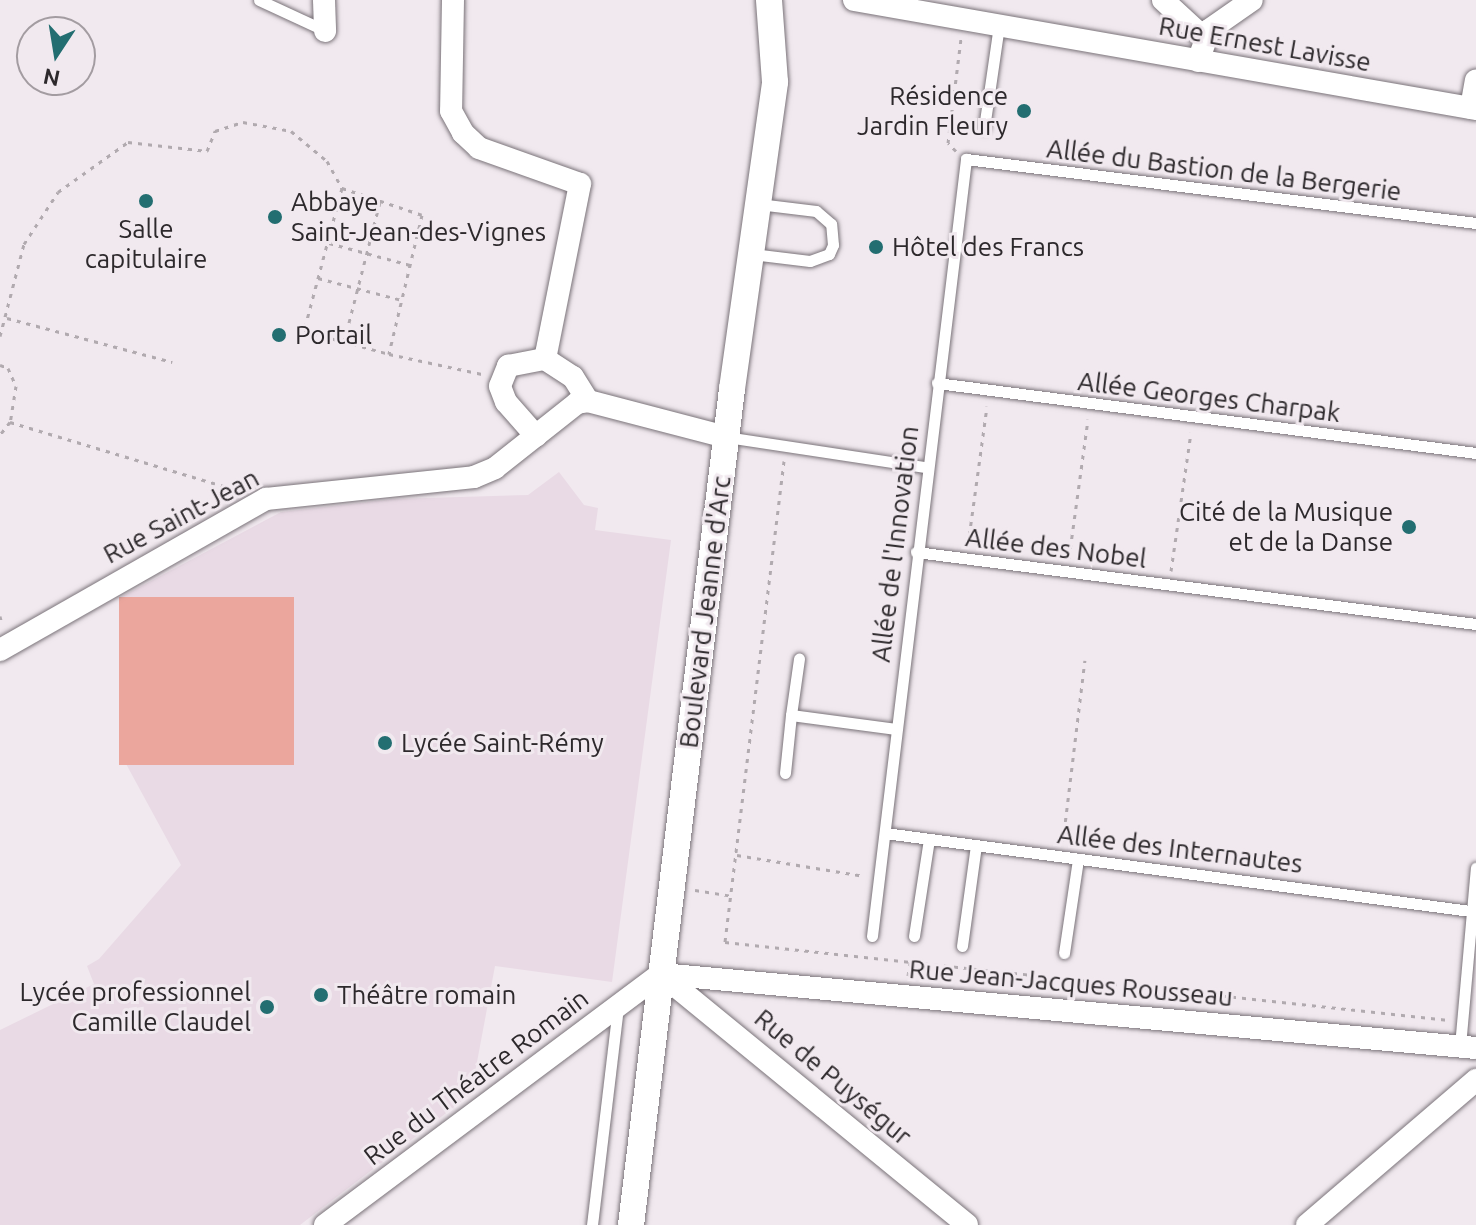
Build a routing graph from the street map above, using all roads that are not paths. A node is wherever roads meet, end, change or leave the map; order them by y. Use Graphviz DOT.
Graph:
graph roads {
  1 [pos="259,0"];
  2 [pos="324,0"];
  3 [pos="453,0"];
  4 [pos="769,0"];
  5 [pos="854,0"];
  6 [pos="1163,0"];
  7 [pos="1252,0"];
  8 [pos="999,25"];
  9 [pos="325,31"];
  10 [pos="1203,37"];
  11 [pos="1198,61"];
  12 [pos="1476,80"];
  13 [pos="1473,109"];
  14 [pos="984,128"];
  15 [pos="966,159"];
  16 [pos="758,204"];
  17 [pos="1476,223"];
  18 [pos="751,253"];
  19 [pos="545,359"];
  20 [pos="937,383"];
  21 [pos="588,401"];
  22 [pos="536,436"];
  23 [pos="726,437"];
  24 [pos="1476,453"];
  25 [pos="925,467"];
  26 [pos="916,552"];
  27 [pos="1476,624"];
  28 [pos="2,639"];
  29 [pos="799,659"];
  30 [pos="791,715"];
  31 [pos="896,729"];
  32 [pos="785,773"];
  33 [pos="885,833"];
  34 [pos="929,839"];
  35 [pos="976,845"];
  36 [pos="1078,859"];
  37 [pos="1476,868"];
  38 [pos="1470,911"];
  39 [pos="872,936"];
  40 [pos="914,936"];
  41 [pos="962,946"];
  42 [pos="1064,953"];
  43 [pos="661,974"];
  44 [pos="717,979"];
  45 [pos="618,1006"];
  46 [pos="707,1008"];
  47 [pos="1468,1047"];
  48 [pos="1476,1080"];
  49 [pos="325,1225"];
  50 [pos="592,1225"];
  51 [pos="631,1225"];
  52 [pos="967,1225"];
  53 [pos="1307,1225"];
  1 -- 9 [label="lane"];
  2 -- 9 [label="street"];
  3 -- 19 [label="street"];
  4 -- 16 [label="street, Boulevard Jeanne d'Arc"];
  5 -- 8 [label="street, Rue Ernest Lavisse"];
  6 -- 10 [label="street"];
  7 -- 10 [label="street"];
  8 -- 11 [label="street, Rue Ernest Lavisse"];
  8 -- 14 [label="lane"];
  10 -- 11 [label="street"];
  11 -- 13 [label="street, Rue Ernest Lavisse"];
  12 -- 13 [label="street"];
  15 -- 17 [label="lane, Allée du Bastion de la Bergerie"];
  15 -- 20 [label="lane, Allée de l'Innovation"];
  16 -- 18 [label="street, Boulevard Jeanne d'Arc"];
  16 -- 18 [label="lane"];
  18 -- 23 [label="street, Boulevard Jeanne d'Arc"];
  19 -- 21 [label="street"];
  19 -- 22 [label="street"];
  20 -- 24 [label="lane, Allée Georges Charpak"];
  20 -- 25 [label="lane, Allée de l'Innovation"];
  21 -- 22 [label="street"];
  21 -- 23 [label="street"];
  22 -- 28 [label="street, Rue Saint-Jean"];
  23 -- 25 [label="lane"];
  23 -- 43 [label="street, Boulevard Jeanne d'Arc"];
  25 -- 26 [label="lane, Allée de l'Innovation"];
  26 -- 27 [label="lane, Allée des Nobel"];
  26 -- 31 [label="lane, Allée de l'Innovation"];
  29 -- 30 [label="lane"];
  30 -- 31 [label="lane"];
  30 -- 32 [label="lane"];
  31 -- 33 [label="lane, Allée de l'Innovation"];
  33 -- 34 [label="lane, Allée des Internautes"];
  33 -- 39 [label="lane, Allée de l'Innovation"];
  34 -- 35 [label="lane, Allée des Internautes"];
  34 -- 40 [label="lane"];
  35 -- 36 [label="lane, Allée des Internautes"];
  35 -- 41 [label="lane"];
  36 -- 38 [label="lane, Allée des Internautes"];
  36 -- 42 [label="lane"];
  37 -- 38 [label="lane"];
  38 -- 47 [label="lane"];
  43 -- 44 [label="street, Rue Jean-Jacques Rousseau"];
  43 -- 45 [label="street, Rue du Théatre Romain"];
  43 -- 46 [label="street, Rue de Puységur"];
  43 -- 51 [label="street, Boulevard Jeanne d'Arc"];
  44 -- 46 [label="street"];
  44 -- 47 [label="street, Rue Jean-Jacques Rousseau"];
  45 -- 49 [label="street, Rue du Théatre Romain"];
  45 -- 50 [label="lane"];
  46 -- 52 [label="street, Rue de Puységur"];
  48 -- 53 [label="street"];
}
